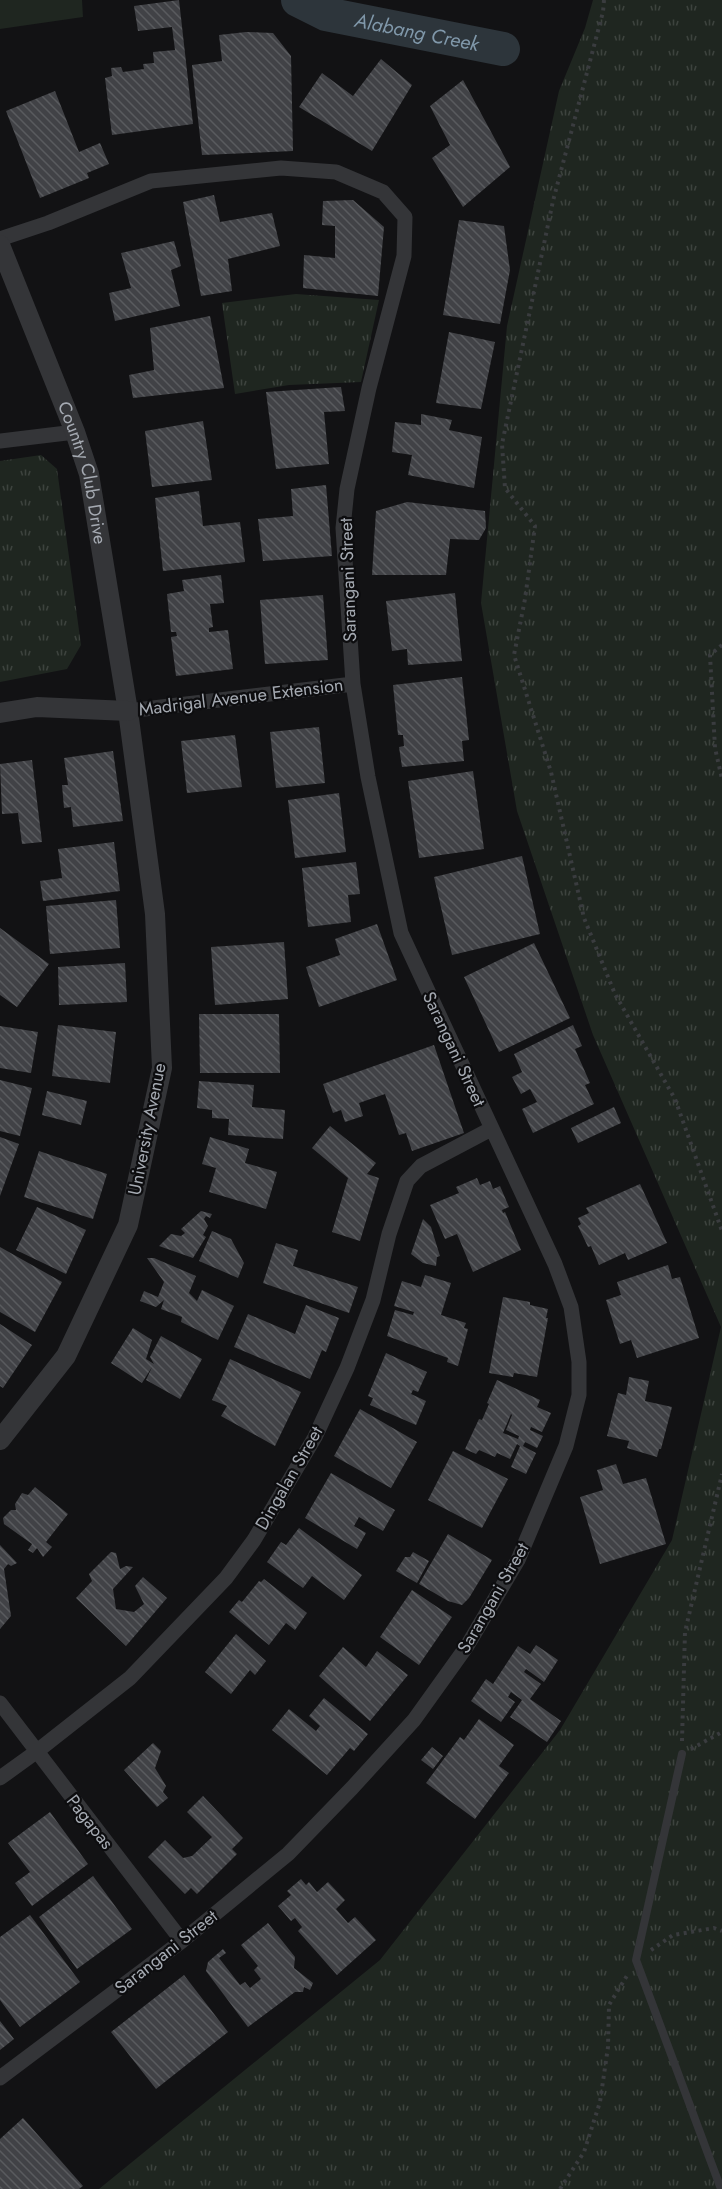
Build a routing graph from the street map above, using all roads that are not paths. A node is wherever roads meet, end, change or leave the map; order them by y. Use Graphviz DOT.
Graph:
graph roads {
  1 [pos="0,239"];
  2 [pos="0,245"];
  3 [pos="75,432"];
  4 [pos="0,441"];
  5 [pos="353,684"];
  6 [pos="128,711"];
  7 [pos="0,713"];
  8 [pos="491,1129"];
  9 [pos="0,1440"];
  10 [pos="0,1703"];
  11 [pos="36,1752"];
  12 [pos="682,1754"];
  13 [pos="0,1778"];
  14 [pos="182,1941"];
  15 [pos="0,2078"];
  16 [pos="721,2189"];
  1 -- 5 [label="street, Sarangani Street"];
  2 -- 3 [label="street, Country Club Drive"];
  3 -- 4 [label="street"];
  3 -- 6 [label="street, Country Club Drive"];
  5 -- 6 [label="street, Madrigal Avenue Extension"];
  5 -- 8 [label="street, Sarangani Street"];
  6 -- 7 [label="street"];
  6 -- 9 [label="street, University Avenue"];
  8 -- 11 [label="street, Dingalan Street"];
  8 -- 14 [label="street, Sarangani Street"];
  10 -- 11 [label="street, Pagapas"];
  11 -- 13 [label="street, Dingalan Street"];
  11 -- 14 [label="street, Pagapas"];
  12 -- 16 [label="lane"];
  14 -- 15 [label="street, Sarangani Street"];
}
